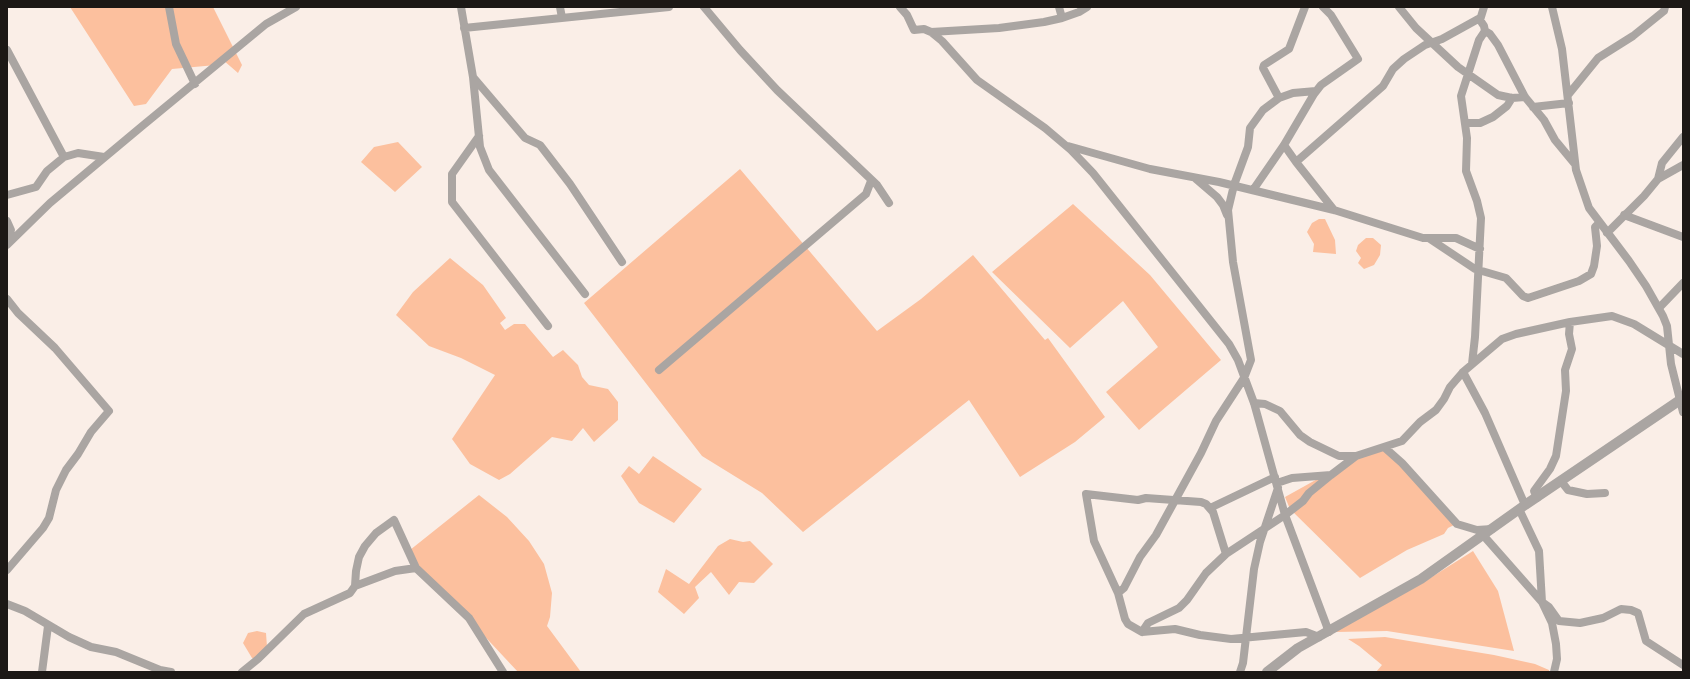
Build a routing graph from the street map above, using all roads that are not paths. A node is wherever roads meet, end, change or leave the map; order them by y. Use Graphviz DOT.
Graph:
graph roads {
  1 [pos="169,7"];
  2 [pos="296,7"];
  3 [pos="461,7"];
  4 [pos="560,7"];
  5 [pos="669,7"];
  6 [pos="704,7"];
  7 [pos="900,7"];
  8 [pos="1059,7"];
  9 [pos="1087,7"];
  10 [pos="1305,7"];
  11 [pos="1323,7"];
  12 [pos="1399,7"];
  13 [pos="1484,7"];
  14 [pos="1552,7"];
  15 [pos="1665,7"];
  16 [pos="562,18"];
  17 [pos="1062,18"];
  18 [pos="1480,18"];
  19 [pos="464,28"];
  20 [pos="1485,31"];
  21 [pos="931,32"];
  22 [pos="1431,42"];
  23 [pos="7,50"];
  24 [pos="1468,73"];
  25 [pos="473,77"];
  26 [pos="195,84"];
  27 [pos="1316,91"];
  28 [pos="1525,97"];
  29 [pos="1279,98"];
  30 [pos="1512,98"];
  31 [pos="1569,99"];
  32 [pos="1533,107"];
  33 [pos="1465,123"];
  34 [pos="479,136"];
  35 [pos="1683,137"];
  36 [pos="1066,145"];
  37 [pos="1284,145"];
  38 [pos="64,157"];
  39 [pos="104,157"];
  40 [pos="1296,162"];
  41 [pos="1574,163"];
  42 [pos="1683,165"];
  43 [pos="1195,179"];
  44 [pos="1658,179"];
  45 [pos="871,181"];
  46 [pos="1234,185"];
  47 [pos="1253,190"];
  48 [pos="7,195"];
  49 [pos="890,203"];
  50 [pos="1334,210"];
  51 [pos="1624,215"];
  52 [pos="1228,218"];
  53 [pos="7,221"];
  54 [pos="1599,223"];
  55 [pos="1607,233"];
  56 [pos="1683,237"];
  57 [pos="1430,239"];
  58 [pos="7,241"];
  59 [pos="7,245"];
  60 [pos="1480,249"];
  61 [pos="622,262"];
  62 [pos="1479,270"];
  63 [pos="1683,283"];
  64 [pos="585,294"];
  65 [pos="7,299"];
  66 [pos="1659,308"];
  67 [pos="1570,322"];
  68 [pos="548,326"];
  69 [pos="1667,344"];
  70 [pos="1683,354"];
  71 [pos="1472,364"];
  72 [pos="659,370"];
  73 [pos="1463,372"];
  74 [pos="1244,378"];
  75 [pos="1681,399"];
  76 [pos="1254,403"];
  77 [pos="1683,412"];
  78 [pos="1384,447"];
  79 [pos="1356,456"];
  80 [pos="1332,475"];
  81 [pos="1561,482"];
  82 [pos="1277,483"];
  83 [pos="1605,493"];
  84 [pos="1537,498"];
  85 [pos="1174,500"];
  86 [pos="1522,507"];
  87 [pos="1210,508"];
  88 [pos="1285,515"];
  89 [pos="1493,529"];
  90 [pos="1264,530"];
  91 [pos="1483,535"];
  92 [pos="1226,554"];
  93 [pos="416,568"];
  94 [pos="7,570"];
  95 [pos="355,586"];
  96 [pos="1118,593"];
  97 [pos="1542,602"];
  98 [pos="7,604"];
  99 [pos="48,626"];
  100 [pos="1142,632"];
  101 [pos="1329,632"];
  102 [pos="1319,637"];
  103 [pos="1246,638"];
  104 [pos="1683,665"];
  105 [pos="42,672"];
  106 [pos="171,672"];
  107 [pos="242,672"];
  108 [pos="504,672"];
  109 [pos="1240,672"];
  110 [pos="1267,672"];
  111 [pos="1554,672"];
  1 -- 26 [label="street"];
  2 -- 26 [label="street"];
  3 -- 19 [label="street"];
  4 -- 16 [label="street"];
  5 -- 16 [label="street"];
  6 -- 45 [label="street"];
  7 -- 21 [label="street"];
  8 -- 17 [label="street"];
  9 -- 17 [label="street"];
  10 -- 29 [label="street"];
  11 -- 27 [label="street"];
  12 -- 22 [label="street"];
  13 -- 18 [label="street"];
  14 -- 31 [label="street"];
  15 -- 31 [label="street"];
  16 -- 19 [label="street"];
  17 -- 21 [label="street"];
  18 -- 20 [label="street"];
  18 -- 22 [label="street"];
  19 -- 25 [label="street"];
  20 -- 24 [label="street"];
  20 -- 28 [label="street"];
  21 -- 36 [label="street"];
  22 -- 24 [label="street"];
  22 -- 40 [label="street"];
  23 -- 38 [label="street"];
  24 -- 30 [label="street"];
  24 -- 33 [label="street"];
  25 -- 34 [label="street"];
  25 -- 61 [label="street"];
  26 -- 39 [label="street"];
  27 -- 29 [label="street"];
  27 -- 37 [label="street"];
  28 -- 30 [label="street"];
  28 -- 32 [label="street"];
  29 -- 46 [label="street"];
  30 -- 33 [label="street"];
  31 -- 32 [label="street"];
  31 -- 41 [label="street"];
  32 -- 41 [label="street"];
  33 -- 60 [label="street"];
  34 -- 64 [label="street"];
  34 -- 68 [label="street"];
  35 -- 44 [label="street"];
  36 -- 43 [label="street"];
  36 -- 74 [label="street"];
  37 -- 40 [label="street"];
  37 -- 47 [label="street"];
  38 -- 39 [label="street"];
  38 -- 48 [label="street"];
  39 -- 59 [label="street"];
  40 -- 50 [label="street"];
  41 -- 54 [label="street"];
  42 -- 44 [label="street"];
  43 -- 46 [label="street"];
  43 -- 52 [label="street"];
  44 -- 51 [label="street"];
  45 -- 49 [label="street"];
  45 -- 72 [label="street"];
  46 -- 47 [label="street"];
  46 -- 52 [label="street"];
  47 -- 50 [label="street"];
  50 -- 57 [label="street"];
  51 -- 55 [label="street"];
  51 -- 56 [label="street"];
  52 -- 74 [label="street"];
  53 -- 58 [label="street"];
  54 -- 55 [label="street"];
  54 -- 62 [label="street"];
  55 -- 66 [label="street"];
  57 -- 60 [label="street"];
  57 -- 62 [label="street"];
  60 -- 62 [label="street"];
  62 -- 71 [label="street"];
  63 -- 66 [label="street"];
  65 -- 94 [label="street"];
  66 -- 69 [label="street"];
  67 -- 69 [label="street"];
  67 -- 71 [label="street"];
  67 -- 84 [label="street"];
  69 -- 70 [label="street"];
  69 -- 75 [label="street"];
  71 -- 73 [label="street"];
  73 -- 78 [label="street"];
  73 -- 86 [label="street"];
  74 -- 76 [label="street"];
  74 -- 85 [label="street"];
  75 -- 77 [label="street"];
  75 -- 81 [label="street"];
  76 -- 79 [label="street"];
  76 -- 82 [label="street"];
  78 -- 79 [label="street"];
  78 -- 89 [label="street"];
  79 -- 80 [label="street"];
  80 -- 82 [label="street"];
  80 -- 88 [label="street"];
  81 -- 83 [label="street"];
  81 -- 84 [label="street"];
  82 -- 87 [label="street"];
  82 -- 88 [label="street"];
  82 -- 90 [label="street"];
  84 -- 86 [label="street"];
  85 -- 87 [label="street"];
  85 -- 96 [label="street"];
  85 -- 96 [label="street"];
  86 -- 89 [label="street"];
  86 -- 97 [label="street"];
  87 -- 92 [label="street"];
  88 -- 90 [label="street"];
  88 -- 101 [label="street"];
  89 -- 91 [label="street"];
  90 -- 92 [label="street"];
  90 -- 103 [label="street"];
  91 -- 97 [label="street"];
  91 -- 101 [label="street"];
  92 -- 100 [label="street"];
  93 -- 95 [label="street"];
  93 -- 95 [label="street"];
  93 -- 108 [label="street"];
  95 -- 107 [label="street"];
  96 -- 100 [label="street"];
  97 -- 104 [label="street"];
  97 -- 111 [label="street"];
  98 -- 99 [label="street"];
  99 -- 105 [label="street"];
  99 -- 106 [label="street"];
  100 -- 103 [label="street"];
  101 -- 102 [label="street"];
  102 -- 103 [label="street"];
  102 -- 110 [label="street"];
  103 -- 109 [label="street"];
}
